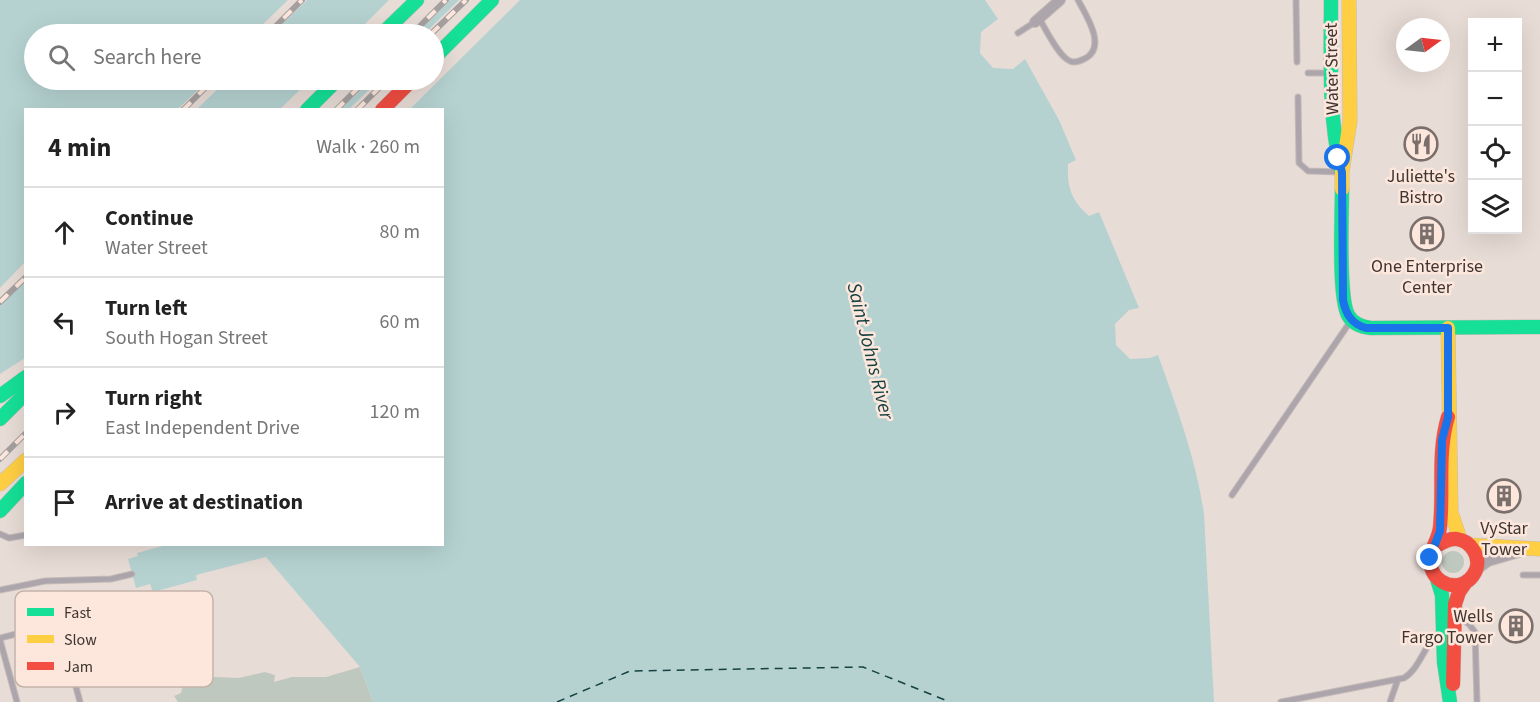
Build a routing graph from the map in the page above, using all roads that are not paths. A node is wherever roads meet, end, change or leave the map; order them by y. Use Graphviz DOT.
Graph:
graph roads {
  1 [pos="417,0"];
  2 [pos="492,0"];
  3 [pos="1060,0"];
  4 [pos="1078,0"];
  5 [pos="1296,0"];
  6 [pos="1331,0"];
  7 [pos="1349,0"];
  8 [pos="1037,20"];
  9 [pos="392,24"];
  10 [pos="1018,33"];
  11 [pos="444,48"];
  12 [pos="1297,62"];
  13 [pos="1332,73"];
  14 [pos="1349,73"];
  15 [pos="1308,74"];
  16 [pos="327,90"];
  17 [pos="402,90"];
  18 [pos="1298,97"];
  19 [pos="309,108"];
  20 [pos="384,108"];
  21 [pos="1342,172"];
  22 [pos="1351,320"];
  23 [pos="1540,327"];
  24 [pos="1448,328"];
  25 [pos="24,378"];
  26 [pos="24,385"];
  27 [pos="24,395"];
  28 [pos="0,396"];
  29 [pos="0,405"];
  30 [pos="1448,417"];
  31 [pos="0,419"];
  32 [pos="24,462"];
  33 [pos="0,484"];
  34 [pos="24,485"];
  35 [pos="1232,495"];
  36 [pos="0,511"];
  37 [pos="0,534"];
  38 [pos="24,535"];
  39 [pos="1465,542"];
  40 [pos="1436,546"];
  41 [pos="1535,549"];
  42 [pos="1476,570"];
  43 [pos="132,574"];
  44 [pos="1523,575"];
  45 [pos="1540,575"];
  46 [pos="1437,579"];
  47 [pos="1466,582"];
  48 [pos="0,590"];
  49 [pos="1455,616"];
  50 [pos="1443,633"];
  51 [pos="15,635"];
  52 [pos="0,639"];
  53 [pos="1398,679"];
  54 [pos="76,687"];
  55 [pos="17,702"];
  56 [pos="80,702"];
  57 [pos="1281,702"];
  58 [pos="1390,702"];
  59 [pos="1451,702"];
  60 [pos="1477,702"];
  1 -- 9 [label="main road"];
  2 -- 11 [label="main road"];
  3 -- 8 [label="street"];
  4 -- 8 [label="lane"];
  5 -- 12 [label="lane"];
  6 -- 13 [label="main road, Water Street"];
  7 -- 14 [label="main road, Water Street"];
  8 -- 10 [label="lane"];
  13 -- 14 [label="main road"];
  13 -- 15 [label="lane"];
  13 -- 21 [label="main road, Water Street"];
  14 -- 21 [label="main road, Water Street"];
  16 -- 19 [label="main road"];
  17 -- 20 [label="main road"];
  18 -- 21 [label="lane"];
  21 -- 22 [label="main road, Water Street"];
  22 -- 24 [label="main road"];
  22 -- 35 [label="lane"];
  23 -- 24 [label="main road"];
  24 -- 30 [label="main road"];
  25 -- 28 [label="main road"];
  26 -- 29 [label="lane"];
  27 -- 31 [label="main road"];
  30 -- 39 [label="main road"];
  30 -- 40 [label="main road"];
  32 -- 33 [label="main road"];
  34 -- 36 [label="main road"];
  37 -- 38 [label="lane"];
  39 -- 40 [label="main road"];
  39 -- 41 [label="main road"];
  39 -- 42 [label="main road"];
  40 -- 46 [label="main road"];
  41 -- 42 [label="street"];
  42 -- 47 [label="main road"];
  43 -- 48 [label="lane"];
  44 -- 45 [label="lane"];
  46 -- 47 [label="main road"];
  46 -- 50 [label="main road"];
  47 -- 49 [label="main road"];
  49 -- 59 [label="main road"];
  49 -- 60 [label="lane"];
  50 -- 53 [label="lane"];
  50 -- 59 [label="main road"];
  51 -- 52 [label="lane"];
  52 -- 55 [label="lane"];
  53 -- 57 [label="lane"];
  53 -- 58 [label="lane"];
  54 -- 56 [label="lane"];
}
